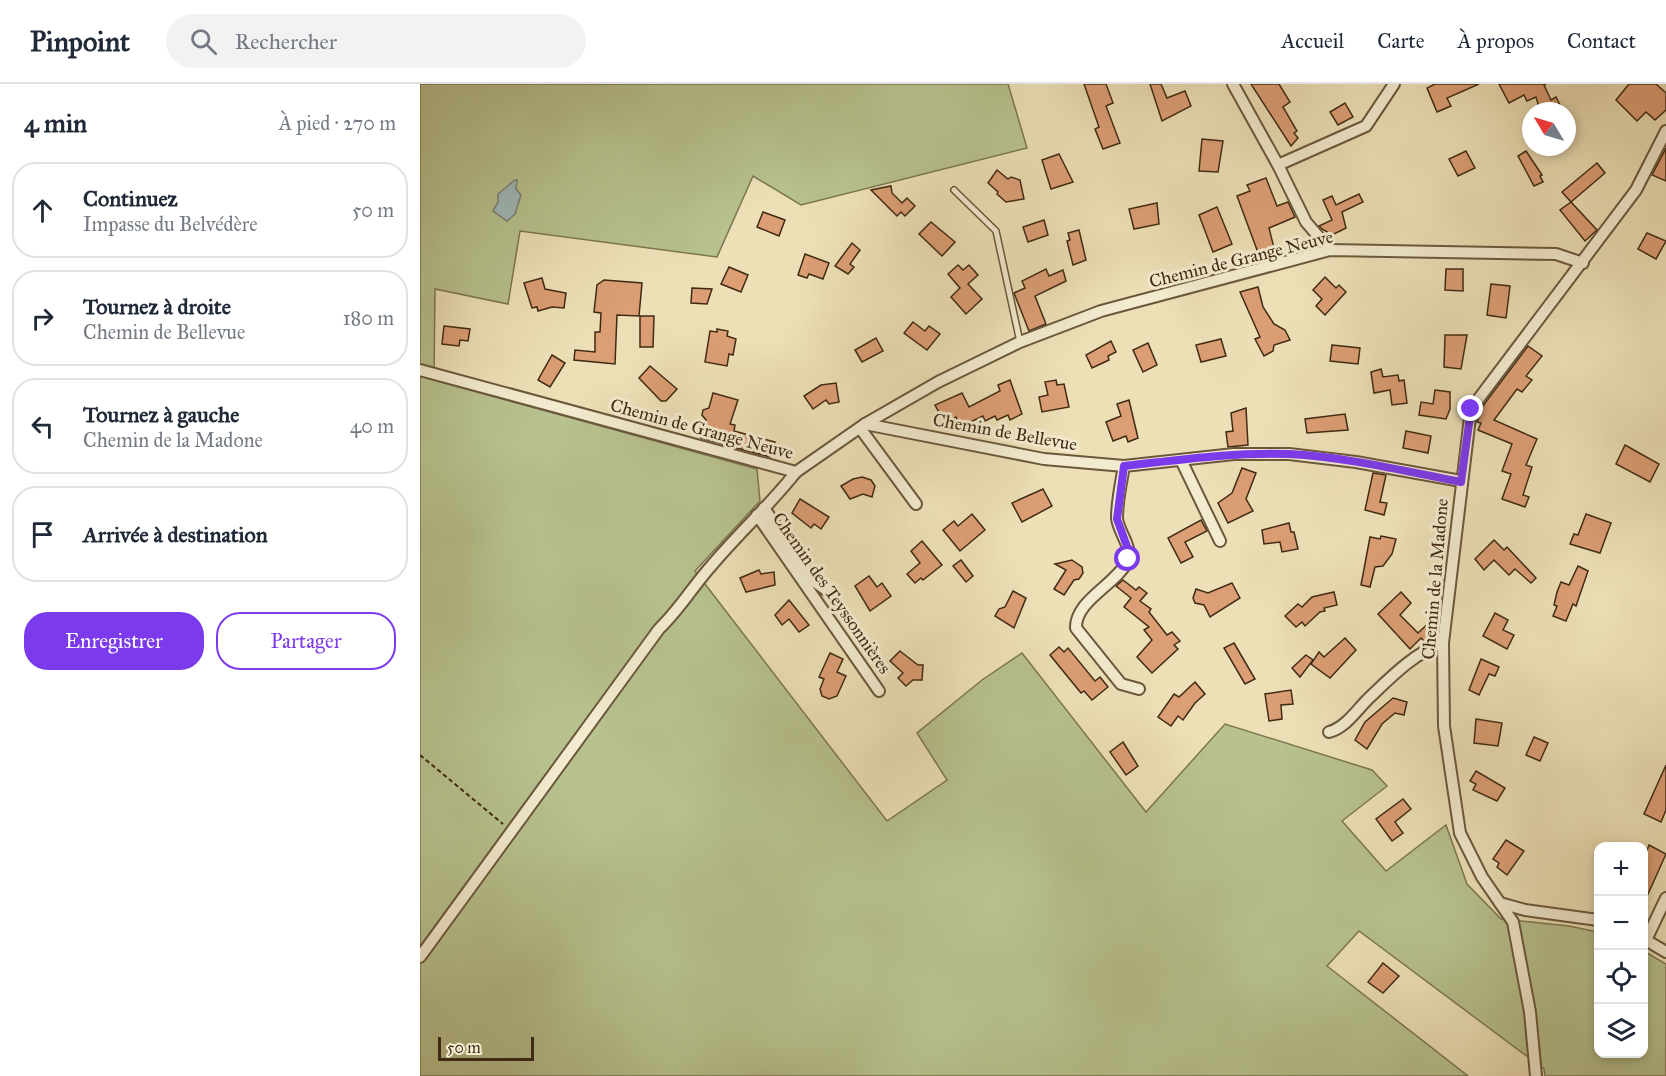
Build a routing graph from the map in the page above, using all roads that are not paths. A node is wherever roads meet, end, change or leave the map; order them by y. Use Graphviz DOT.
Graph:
graph roads {
  1 [pos="1233,84"];
  2 [pos="1394,84"];
  3 [pos="1666,131"];
  4 [pos="1278,165"];
  5 [pos="954,190"];
  6 [pos="1329,250"];
  7 [pos="1583,263"];
  8 [pos="1020,342"];
  9 [pos="420,370"];
  10 [pos="863,426"];
  11 [pos="1181,460"];
  12 [pos="1124,466"];
  13 [pos="796,472"];
  14 [pos="1461,482"];
  15 [pos="916,504"];
  16 [pos="761,511"];
  17 [pos="1220,541"];
  18 [pos="826,590"];
  19 [pos="1443,643"];
  20 [pos="1138,689"];
  21 [pos="879,691"];
  22 [pos="1329,732"];
  23 [pos="1666,898"];
  24 [pos="1500,903"];
  25 [pos="1594,919"];
  26 [pos="1648,934"];
  27 [pos="1648,942"];
  28 [pos="1666,952"];
  29 [pos="420,957"];
  30 [pos="1536,1076"];
  1 -- 4 [label="street"];
  2 -- 4 [label="street"];
  3 -- 7 [label="street, Chemin de la Madone"];
  4 -- 6 [label="street"];
  5 -- 8 [label="lane"];
  6 -- 7 [label="street, Chemin de Grange Neuve"];
  6 -- 8 [label="street, Chemin de Grange Neuve"];
  7 -- 14 [label="street, Chemin de la Madone"];
  8 -- 10 [label="street, Chemin de Grange Neuve"];
  9 -- 13 [label="street, Chemin de Grange Neuve"];
  10 -- 12 [label="street, Chemin de Bellevue"];
  10 -- 13 [label="street, Chemin de Grange Neuve"];
  10 -- 15 [label="street"];
  11 -- 12 [label="street, Chemin de Bellevue"];
  11 -- 14 [label="street, Chemin de Bellevue"];
  11 -- 17 [label="street"];
  12 -- 20 [label="street"];
  13 -- 16 [label="street"];
  14 -- 19 [label="street, Chemin de la Madone"];
  16 -- 18 [label="street, Chemin des Teyssonnières"];
  16 -- 21 [label="street, Chemin des Teyssonnières"];
  16 -- 29 [label="street"];
  19 -- 22 [label="street"];
  19 -- 24 [label="street, Chemin de la Madone"];
  23 -- 26 [label="street"];
  24 -- 25 [label="street"];
  24 -- 30 [label="street, Chemin de la Madone"];
  27 -- 28 [label="street"];
}
